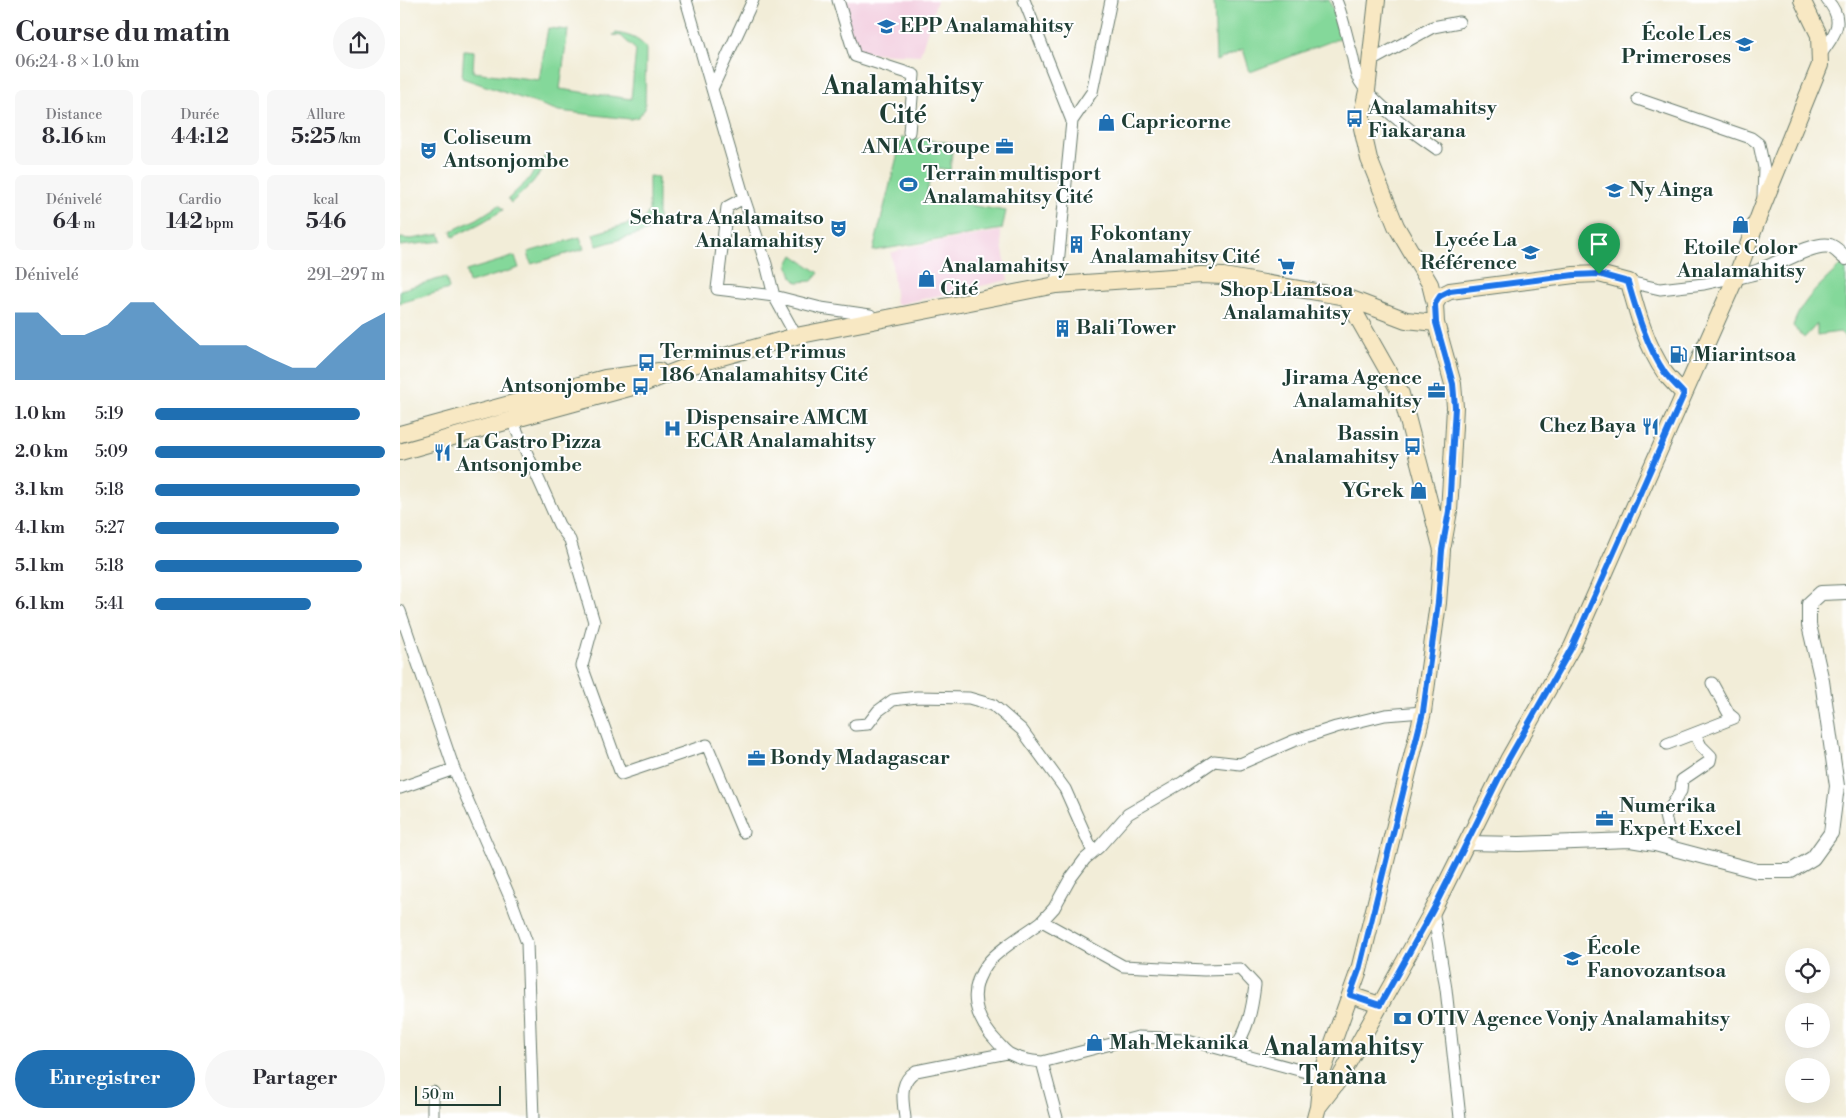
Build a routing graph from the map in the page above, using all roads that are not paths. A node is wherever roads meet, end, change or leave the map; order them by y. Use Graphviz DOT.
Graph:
graph roads {
  1 [pos="686,0"];
  2 [pos="753,0"];
  3 [pos="838,0"];
  4 [pos="1024,0"];
  5 [pos="1111,0"];
  6 [pos="1336,0"];
  7 [pos="1377,0"];
  8 [pos="1802,0"];
  9 [pos="1826,0"];
  10 [pos="1459,22"];
  11 [pos="1821,54"];
  12 [pos="1371,61"];
  13 [pos="712,89"];
  14 [pos="1367,91"];
  15 [pos="1638,99"];
  16 [pos="1072,121"];
  17 [pos="909,132"];
  18 [pos="1437,149"];
  19 [pos="744,198"];
  20 [pos="1763,205"];
  21 [pos="1846,258"];
  22 [pos="1736,277"];
  23 [pos="1628,282"];
  24 [pos="1056,285"];
  25 [pos="774,296"];
  26 [pos="1346,297"];
  27 [pos="1435,304"];
  28 [pos="870,322"];
  29 [pos="1436,323"];
  30 [pos="796,336"];
  31 [pos="686,367"];
  32 [pos="1684,394"];
  33 [pos="512,420"];
  34 [pos="400,434"];
  35 [pos="400,452"];
  36 [pos="1442,550"];
  37 [pos="1846,592"];
  38 [pos="400,611"];
  39 [pos="1712,683"];
  40 [pos="1423,712"];
  41 [pos="855,725"];
  42 [pos="1695,734"];
  43 [pos="1667,744"];
  44 [pos="454,769"];
  45 [pos="400,788"];
  46 [pos="743,832"];
  47 [pos="1467,843"];
  48 [pos="1655,844"];
  49 [pos="1092,852"];
  50 [pos="1433,910"];
  51 [pos="1042,921"];
  52 [pos="1350,995"];
  53 [pos="1380,1005"];
  54 [pos="1336,1033"];
  55 [pos="1360,1042"];
  56 [pos="1233,1051"];
  57 [pos="1007,1052"];
  58 [pos="1042,1062"];
  59 [pos="1321,1076"];
  60 [pos="1338,1081"];
  61 [pos="433,1092"];
  62 [pos="1316,1113"];
  63 [pos="433,1118"];
  64 [pos="533,1118"];
  65 [pos="905,1118"];
  66 [pos="1057,1118"];
  67 [pos="1460,1118"];
  1 -- 13 [label="street"];
  2 -- 13 [label="street"];
  3 -- 17 [label="street"];
  4 -- 16 [label="street"];
  5 -- 16 [label="street"];
  6 -- 14 [label="street"];
  7 -- 12 [label="main road"];
  8 -- 11 [label="main road"];
  9 -- 11 [label="street"];
  10 -- 12 [label="street"];
  11 -- 20 [label="main road"];
  12 -- 14 [label="main road"];
  13 -- 19 [label="street"];
  14 -- 18 [label="street"];
  14 -- 27 [label="main road"];
  15 -- 20 [label="street"];
  16 -- 24 [label="street"];
  19 -- 25 [label="street"];
  19 -- 25 [label="street"];
  20 -- 22 [label="main road"];
  21 -- 22 [label="street"];
  22 -- 23 [label="street"];
  22 -- 32 [label="main road"];
  23 -- 27 [label="main road"];
  23 -- 32 [label="main road"];
  24 -- 26 [label="main road"];
  24 -- 28 [label="main road"];
  25 -- 28 [label="street"];
  25 -- 30 [label="street"];
  26 -- 29 [label="main road"];
  26 -- 36 [label="main road"];
  27 -- 29 [label="main road"];
  28 -- 30 [label="main road"];
  29 -- 36 [label="main road"];
  30 -- 31 [label="main road"];
  31 -- 33 [label="main road"];
  31 -- 34 [label="main road"];
  32 -- 47 [label="main road"];
  33 -- 35 [label="main road"];
  33 -- 46 [label="street"];
  36 -- 40 [label="main road"];
  37 -- 48 [label="street"];
  38 -- 44 [label="street"];
  39 -- 42 [label="street"];
  40 -- 49 [label="street"];
  40 -- 52 [label="main road"];
  41 -- 49 [label="street"];
  42 -- 43 [label="street"];
  42 -- 48 [label="street"];
  44 -- 45 [label="street"];
  44 -- 64 [label="street"];
  47 -- 48 [label="street"];
  47 -- 50 [label="main road"];
  49 -- 51 [label="street"];
  50 -- 53 [label="main road"];
  50 -- 67 [label="street"];
  51 -- 56 [label="street"];
  51 -- 57 [label="street"];
  52 -- 53 [label="main road"];
  52 -- 54 [label="main road"];
  53 -- 55 [label="main road"];
  54 -- 55 [label="main road"];
  54 -- 59 [label="main road"];
  55 -- 60 [label="main road"];
  56 -- 58 [label="street"];
  56 -- 59 [label="street"];
  57 -- 58 [label="street"];
  57 -- 65 [label="street"];
  58 -- 66 [label="street"];
  59 -- 60 [label="main road"];
  59 -- 62 [label="main road"];
  60 -- 62 [label="main road"];
  61 -- 63 [label="street"];
}
